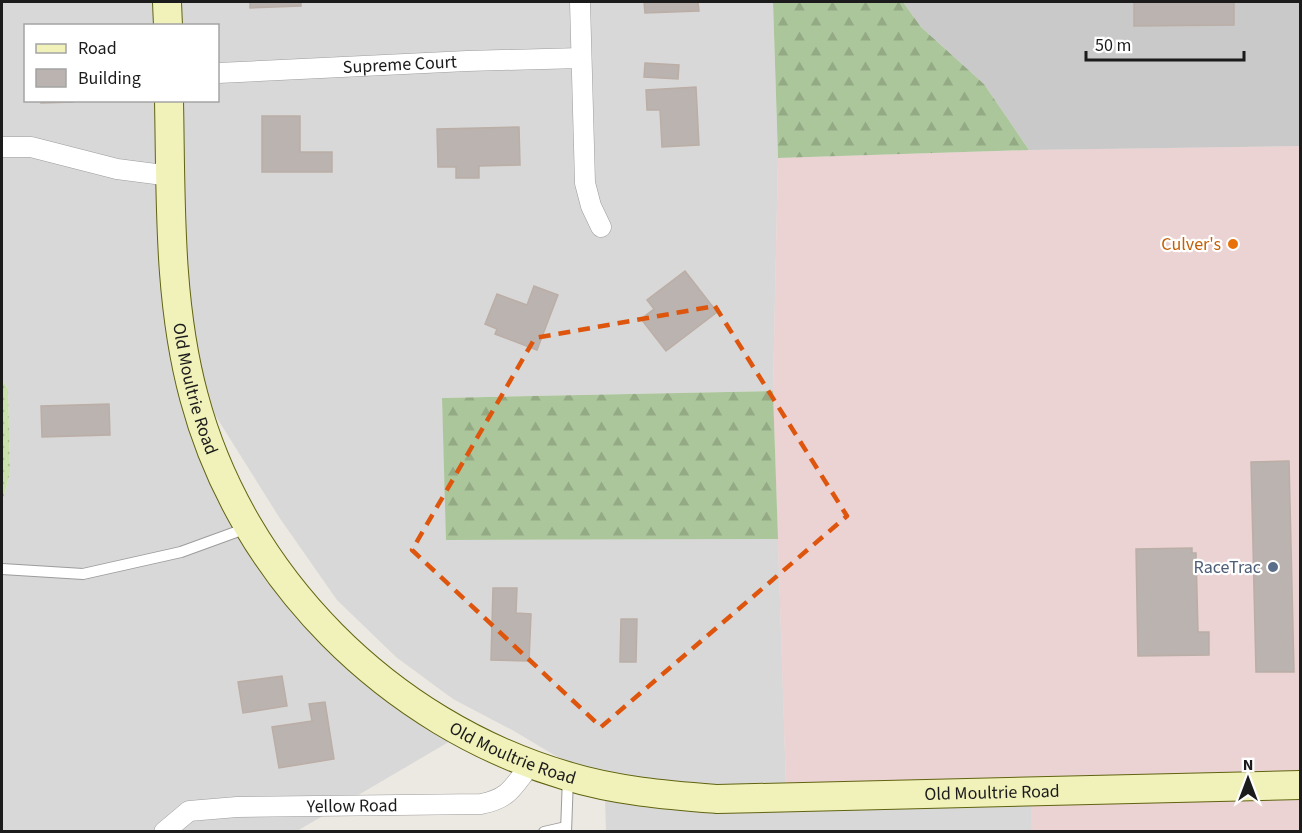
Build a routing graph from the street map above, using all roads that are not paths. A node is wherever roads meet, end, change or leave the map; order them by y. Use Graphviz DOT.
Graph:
graph roads {
  1 [pos="167,2"];
  2 [pos="580,2"];
  3 [pos="168,24"];
  4 [pos="581,57"];
  5 [pos="219,73"];
  6 [pos="169,102"];
  7 [pos="2,147"];
  8 [pos="171,176"];
  9 [pos="601,227"];
  10 [pos="247,524"];
  11 [pos="2,569"];
  12 [pos="531,764"];
  13 [pos="568,776"];
  14 [pos="1300,785"];
  15 [pos="566,830"];
  16 [pos="164,831"];
  17 [pos="544,831"];
  1 -- 3 [label="main road"];
  2 -- 4 [label="street"];
  4 -- 5 [label="street, Supreme Court"];
  4 -- 9 [label="street"];
  6 -- 8 [label="main road, Old Moultrie Road"];
  7 -- 8 [label="street"];
  8 -- 10 [label="main road, Old Moultrie Road"];
  10 -- 11 [label="lane"];
  10 -- 12 [label="main road, Old Moultrie Road"];
  12 -- 13 [label="main road, Old Moultrie Road"];
  12 -- 16 [label="street, Yellow Road"];
  13 -- 14 [label="main road, Old Moultrie Road"];
  13 -- 15 [label="lane"];
  15 -- 17 [label="lane"];
}
